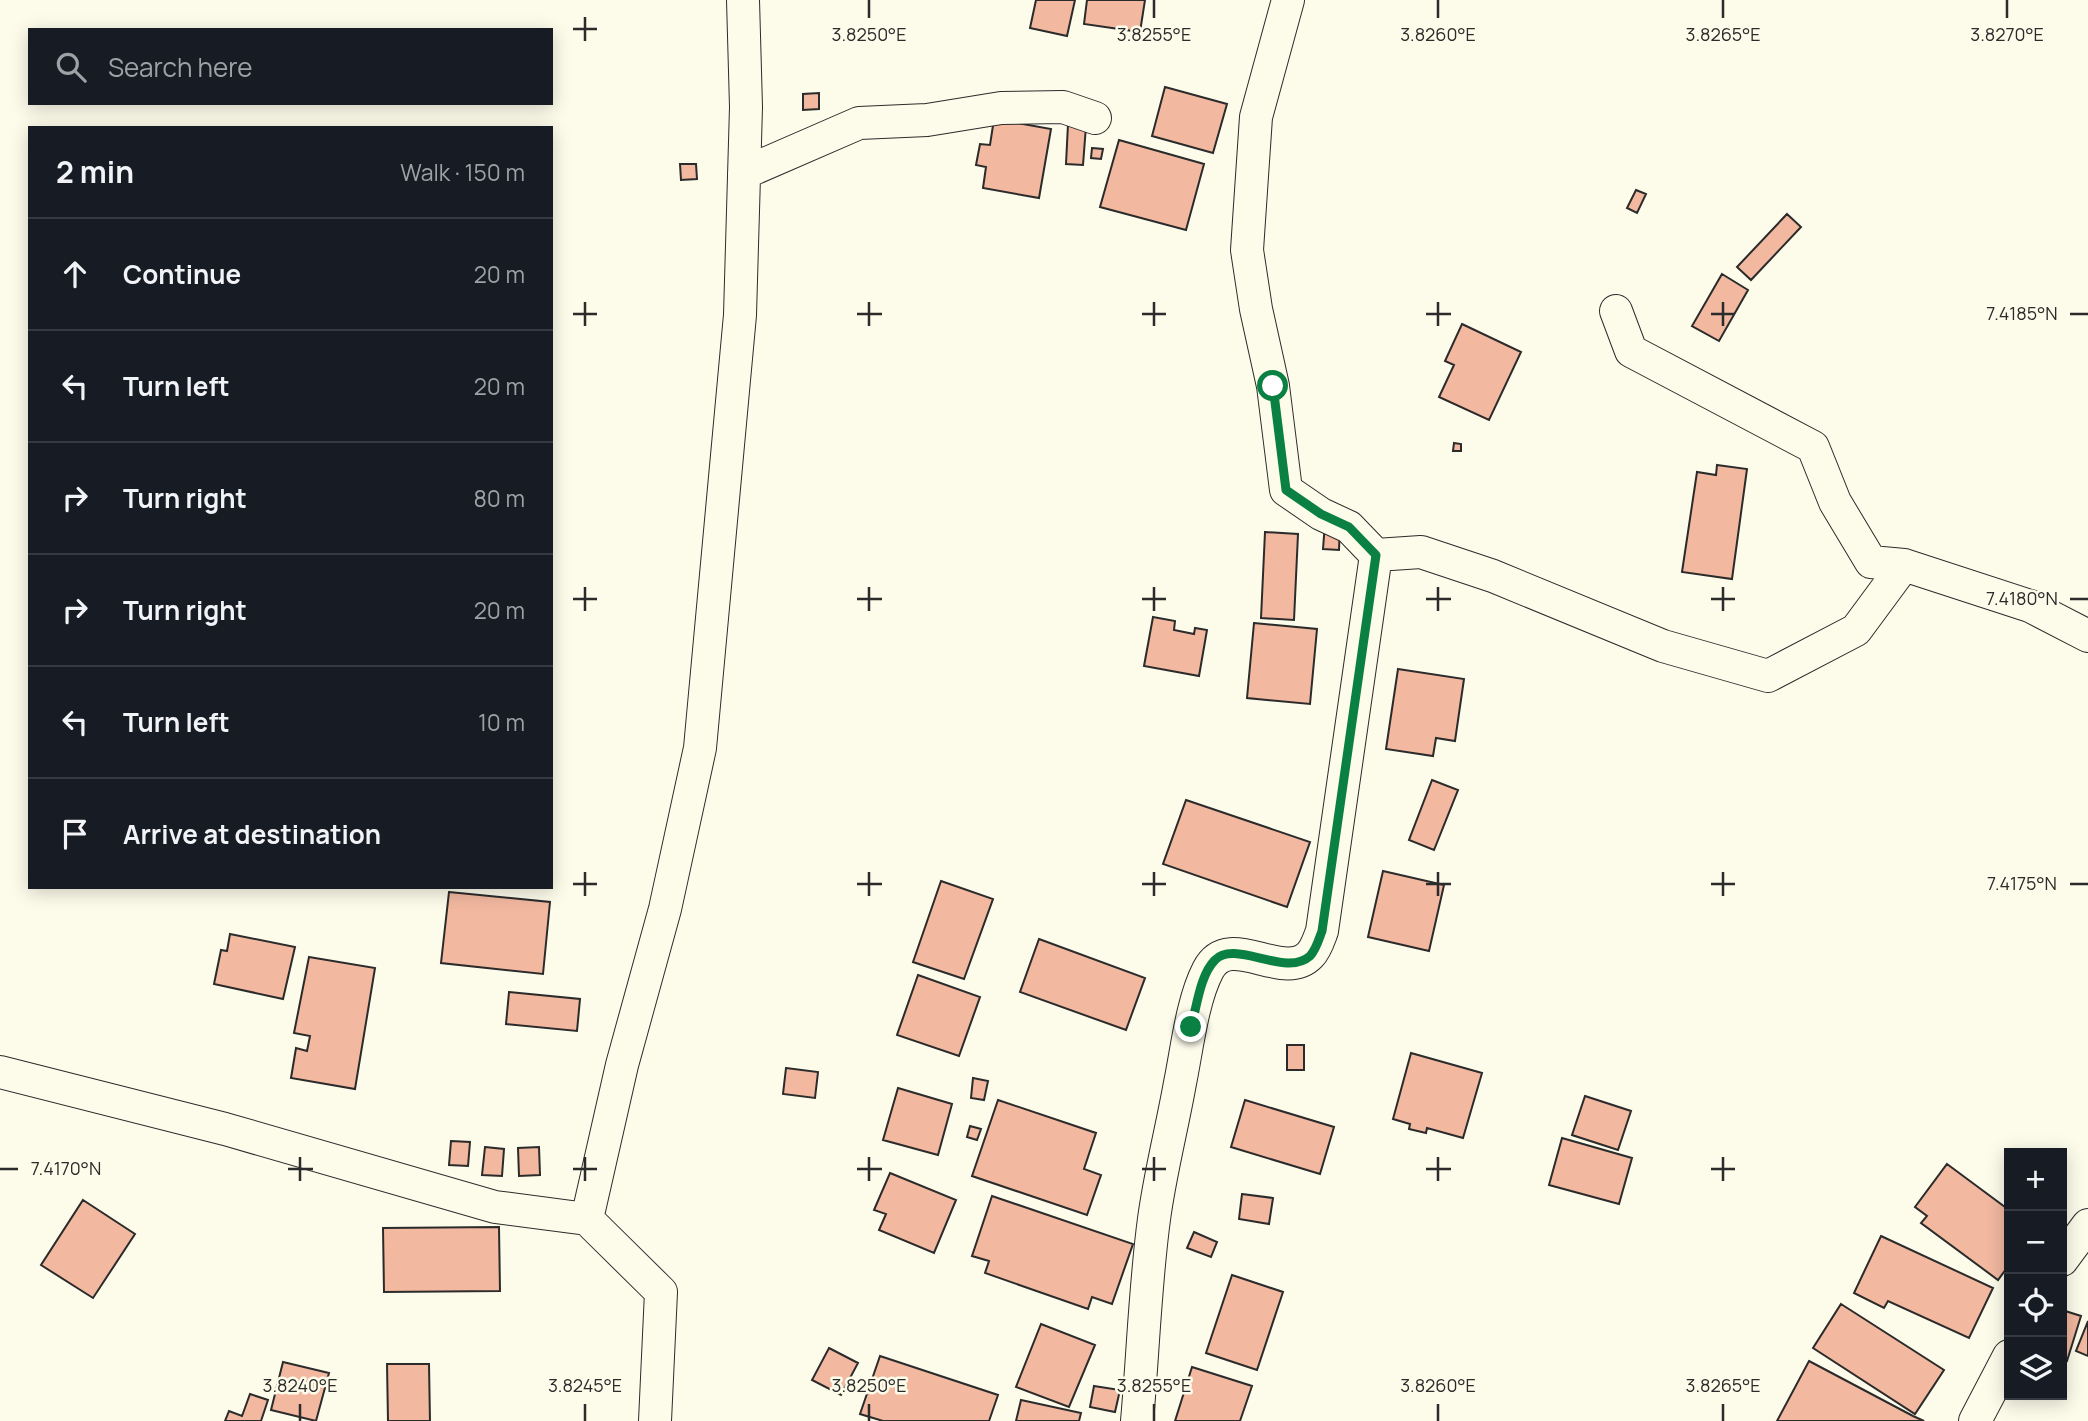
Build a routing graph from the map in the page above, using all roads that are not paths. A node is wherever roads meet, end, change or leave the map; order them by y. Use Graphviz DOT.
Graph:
graph roads {
  1 [pos="743,0"];
  2 [pos="1288,0"];
  3 [pos="1095,118"];
  4 [pos="744,173"];
  5 [pos="1616,311"];
  6 [pos="1376,555"];
  7 [pos="1904,565"];
  8 [pos="2088,636"];
  9 [pos="0,1072"];
  10 [pos="587,1219"];
  11 [pos="2088,1225"];
  12 [pos="2067,1253"];
  13 [pos="2004,1366"];
  14 [pos="655,1421"];
  15 [pos="1137,1421"];
  16 [pos="1975,1421"];
  1 -- 4 [label="street"];
  2 -- 6 [label="street"];
  3 -- 4 [label="street"];
  4 -- 10 [label="street"];
  5 -- 7 [label="street"];
  6 -- 7 [label="street"];
  6 -- 15 [label="street"];
  7 -- 8 [label="street"];
  9 -- 10 [label="street"];
  10 -- 14 [label="street"];
  11 -- 12 [label="street"];
  13 -- 16 [label="street"];
}
